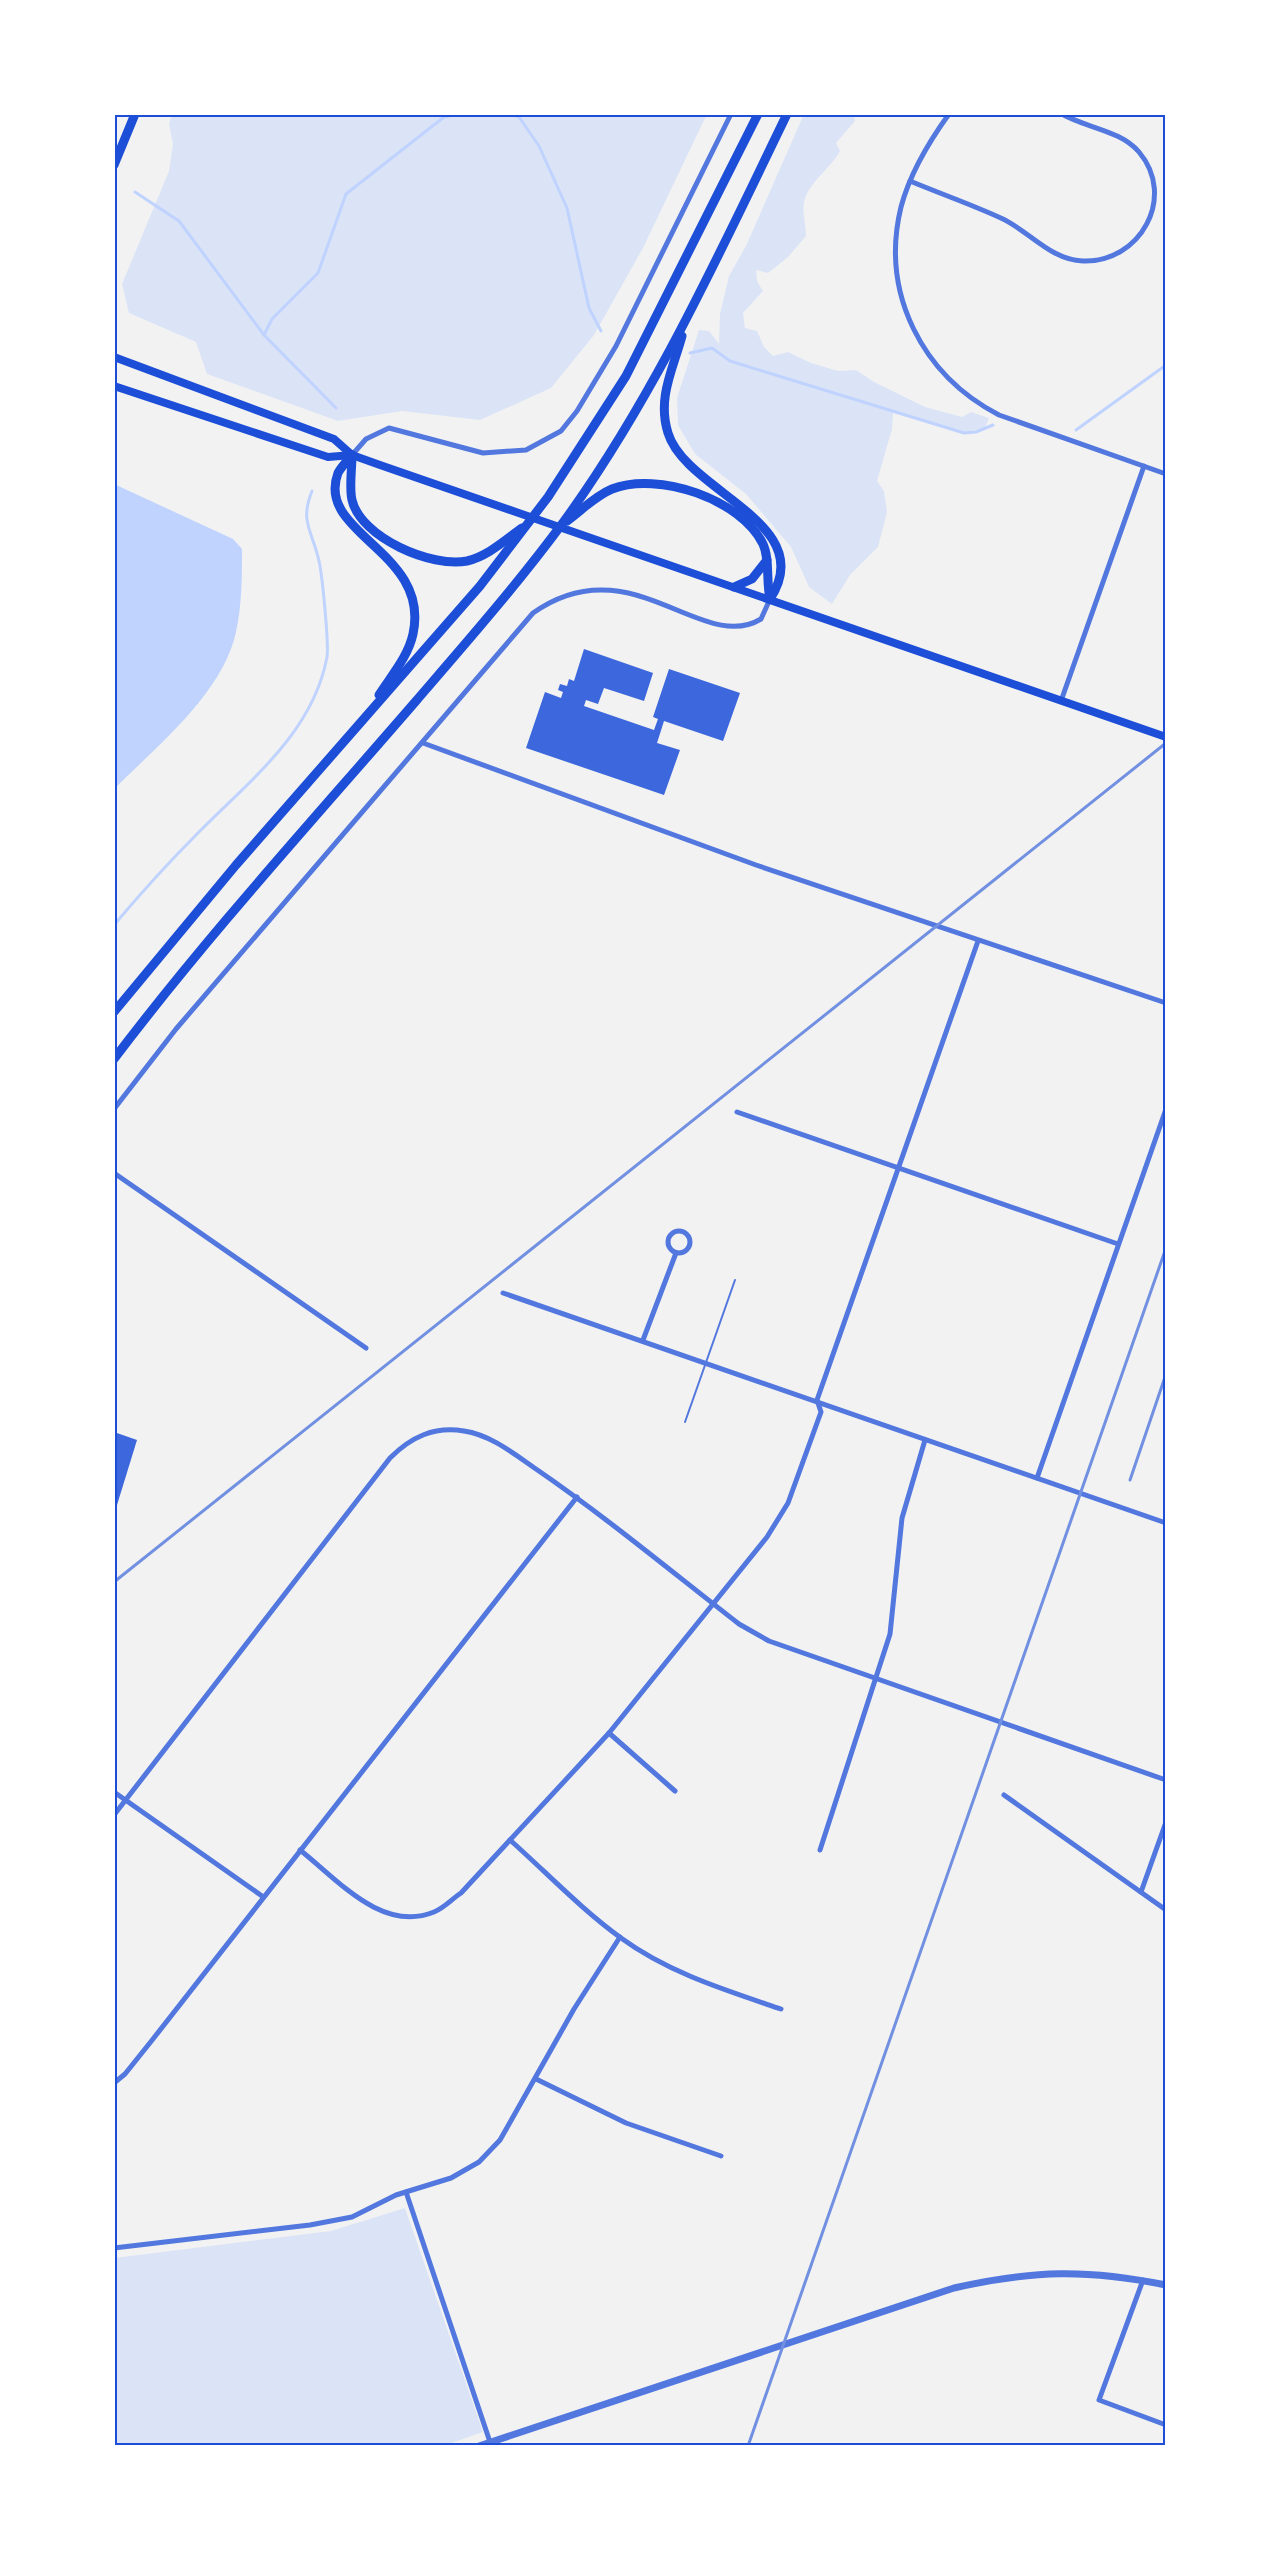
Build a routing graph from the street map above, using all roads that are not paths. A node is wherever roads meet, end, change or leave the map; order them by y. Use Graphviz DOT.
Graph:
graph roads {
  1 [pos="135,114"];
  2 [pos="731,114"];
  3 [pos="758,114"];
  4 [pos="787,114"];
  5 [pos="949,114"];
  6 [pos="1062,114"];
  7 [pos="114,165"];
  8 [pos="910,182"];
  9 [pos="684,326"];
  10 [pos="114,357"];
  11 [pos="114,386"];
  12 [pos="352,454"];
  13 [pos="1144,466"];
  14 [pos="1166,474"];
  15 [pos="529,524"];
  16 [pos="562,524"];
  17 [pos="767,560"];
  18 [pos="734,587"];
  19 [pos="770,599"];
  20 [pos="1061,701"];
  21 [pos="369,711"];
  22 [pos="1166,736"];
  23 [pos="423,743"];
  24 [pos="978,941"];
  25 [pos="1166,1003"];
  26 [pos="114,1012"];
  27 [pos="114,1059"];
  28 [pos="114,1109"];
  29 [pos="1166,1109"];
  30 [pos="737,1112"];
  31 [pos="897,1169"];
  32 [pos="114,1173"];
  33 [pos="1118,1244"];
  34 [pos="676,1252"];
  35 [pos="735,1280"];
  36 [pos="503,1293"];
  37 [pos="643,1340"];
  38 [pos="366,1348"];
  39 [pos="707,1362"];
  40 [pos="817,1400"];
  41 [pos="685,1422"];
  42 [pos="925,1440"];
  43 [pos="1037,1479"];
  44 [pos="577,1497"];
  45 [pos="1166,1522"];
  46 [pos="714,1605"];
  47 [pos="876,1680"];
  48 [pos="609,1733"];
  49 [pos="1166,1780"];
  50 [pos="675,1791"];
  51 [pos="114,1792"];
  52 [pos="1004,1795"];
  53 [pos="125,1800"];
  54 [pos="114,1815"];
  55 [pos="1166,1822"];
  56 [pos="510,1840"];
  57 [pos="300,1850"];
  58 [pos="820,1850"];
  59 [pos="1141,1892"];
  60 [pos="262,1896"];
  61 [pos="1166,1910"];
  62 [pos="620,1937"];
  63 [pos="781,2009"];
  64 [pos="536,2079"];
  65 [pos="114,2083"];
  66 [pos="721,2156"];
  67 [pos="406,2192"];
  68 [pos="114,2248"];
  69 [pos="1143,2280"];
  70 [pos="1166,2285"];
  71 [pos="1166,2425"];
  72 [pos="490,2442"];
  73 [pos="478,2446"];
  1 -- 7 [label="highway"];
  2 -- 12 [label="street"];
  3 -- 15 [label="highway"];
  4 -- 9 [label="highway"];
  5 -- 8 [label="street"];
  6 -- 8 [label="street"];
  8 -- 13 [label="street"];
  9 -- 16 [label="highway"];
  9 -- 19 [label="highway"];
  10 -- 12 [label="main road"];
  11 -- 12 [label="main road"];
  12 -- 15 [label="highway"];
  12 -- 18 [label="main road"];
  12 -- 21 [label="highway"];
  13 -- 14 [label="street"];
  13 -- 20 [label="street"];
  15 -- 21 [label="highway"];
  16 -- 17 [label="highway"];
  16 -- 27 [label="highway"];
  17 -- 18 [label="highway"];
  17 -- 19 [label="highway"];
  18 -- 19 [label="main road"];
  19 -- 20 [label="main road"];
  19 -- 23 [label="street"];
  20 -- 22 [label="main road"];
  21 -- 26 [label="highway"];
  23 -- 24 [label="street"];
  23 -- 28 [label="street"];
  24 -- 25 [label="street"];
  24 -- 31 [label="street"];
  29 -- 33 [label="street"];
  30 -- 31 [label="street"];
  31 -- 33 [label="street"];
  31 -- 40 [label="street"];
  32 -- 38 [label="street"];
  33 -- 43 [label="street"];
  34 -- 34 [label="street"];
  34 -- 37 [label="street"];
  35 -- 39 [label="lane"];
  36 -- 37 [label="street"];
  37 -- 39 [label="street"];
  39 -- 40 [label="street"];
  39 -- 41 [label="lane"];
  40 -- 42 [label="street"];
  40 -- 46 [label="street"];
  42 -- 43 [label="street"];
  42 -- 47 [label="street"];
  43 -- 45 [label="street"];
  44 -- 46 [label="street"];
  44 -- 53 [label="street"];
  44 -- 57 [label="street"];
  46 -- 47 [label="street"];
  46 -- 48 [label="street"];
  47 -- 49 [label="street"];
  47 -- 58 [label="street"];
  48 -- 50 [label="street"];
  48 -- 56 [label="street"];
  51 -- 53 [label="street"];
  52 -- 59 [label="street"];
  53 -- 54 [label="street"];
  53 -- 60 [label="street"];
  55 -- 59 [label="street"];
  56 -- 57 [label="street"];
  56 -- 62 [label="street"];
  57 -- 60 [label="street"];
  59 -- 61 [label="street"];
  60 -- 65 [label="street"];
  62 -- 63 [label="street"];
  62 -- 64 [label="street"];
  64 -- 66 [label="street"];
  64 -- 67 [label="street"];
  67 -- 68 [label="street"];
  67 -- 72 [label="street"];
  69 -- 70 [label="street"];
  69 -- 71 [label="street"];
  69 -- 72 [label="street"];
  72 -- 73 [label="street"];
}
